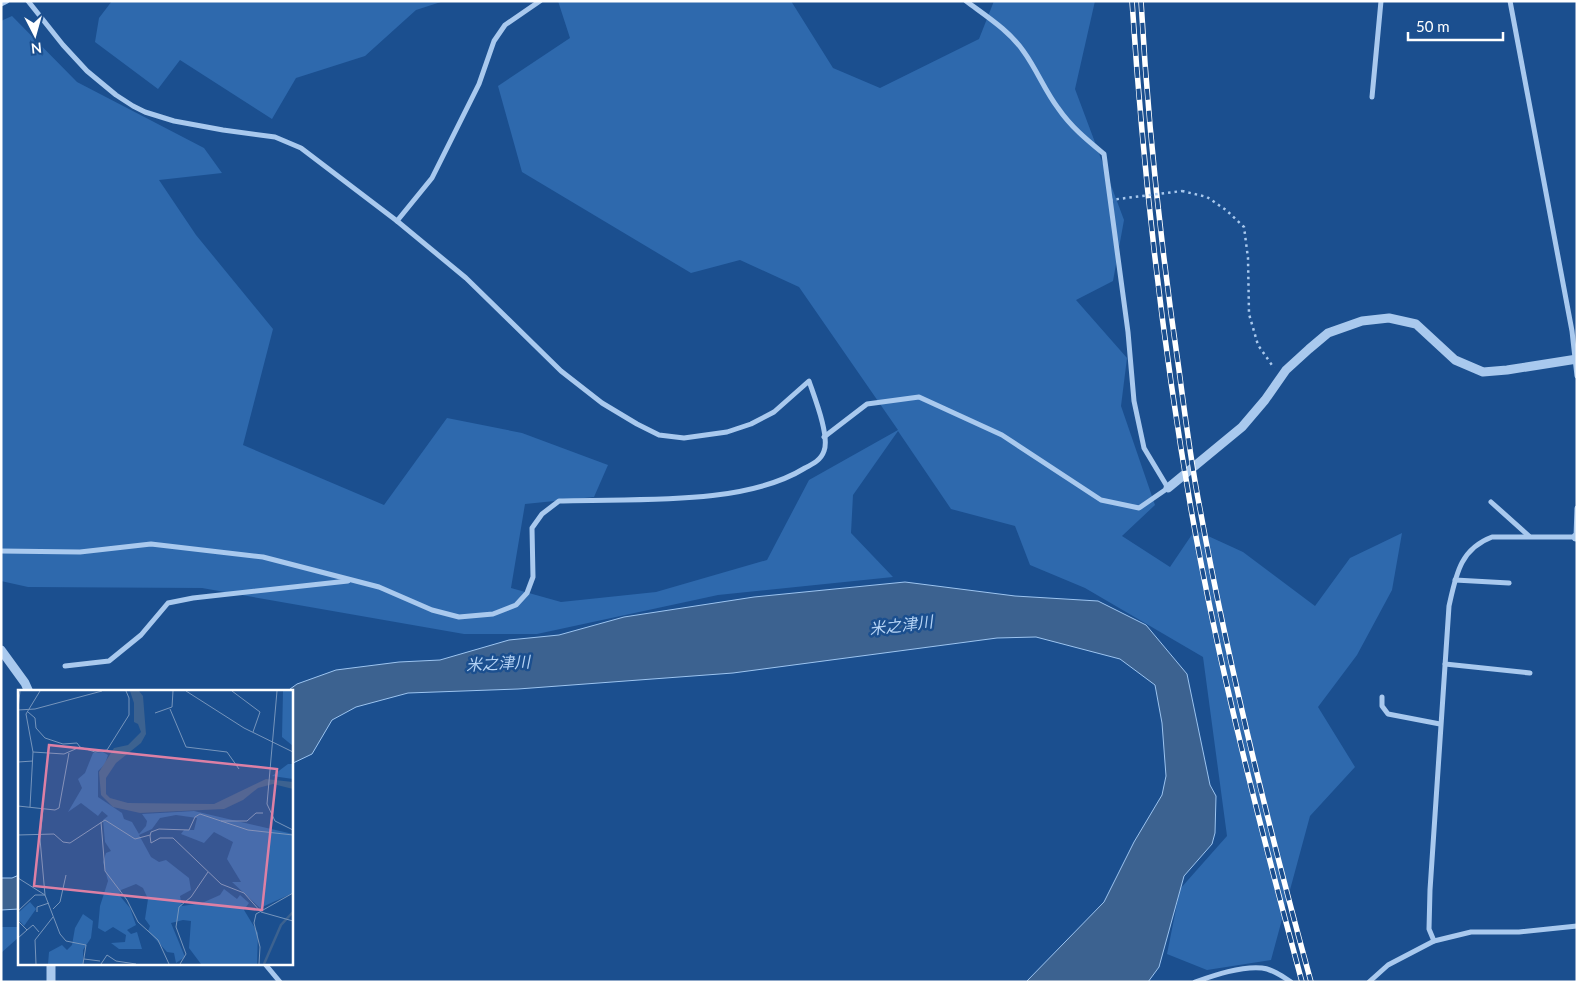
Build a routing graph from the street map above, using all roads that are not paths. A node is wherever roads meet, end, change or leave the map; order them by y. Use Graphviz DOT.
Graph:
graph roads {
  1 [pos="7,1"];
  2 [pos="28,1"];
  3 [pos="540,1"];
  4 [pos="966,1"];
  5 [pos="1381,1"];
  6 [pos="1510,1"];
  7 [pos="1,4"];
  8 [pos="1372,97"];
  9 [pos="398,221"];
  10 [pos="1576,360"];
  11 [pos="1577,376"];
  12 [pos="824,437"];
  13 [pos="1168,488"];
  14 [pos="1491,502"];
  15 [pos="1577,508"];
  16 [pos="1529,536"];
  17 [pos="1576,537"];
  18 [pos="1,551"];
  19 [pos="351,580"];
  20 [pos="1455,580"];
  21 [pos="1509,583"];
  22 [pos="1,650"];
  23 [pos="1445,664"];
  24 [pos="65,666"];
  25 [pos="1530,673"];
  26 [pos="28,690"];
  27 [pos="1382,697"];
  28 [pos="1440,724"];
  29 [pos="1577,926"];
  30 [pos="1434,941"];
  31 [pos="50,966"];
  32 [pos="267,966"];
  33 [pos="51,982"];
  34 [pos="280,982"];
  35 [pos="1195,982"];
  36 [pos="1291,982"];
  37 [pos="1369,982"];
  1 -- 7 [label="street"];
  2 -- 9 [label="street"];
  3 -- 9 [label="street"];
  4 -- 13 [label="street"];
  5 -- 8 [label="street"];
  6 -- 10 [label="street"];
  9 -- 12 [label="street"];
  10 -- 11 [label="street"];
  10 -- 13 [label="street"];
  12 -- 13 [label="street"];
  12 -- 19 [label="street"];
  14 -- 16 [label="street"];
  15 -- 17 [label="street"];
  16 -- 17 [label="street"];
  16 -- 20 [label="street"];
  18 -- 19 [label="street"];
  19 -- 24 [label="street"];
  20 -- 21 [label="street"];
  20 -- 23 [label="street"];
  22 -- 26 [label="street"];
  23 -- 25 [label="street"];
  23 -- 28 [label="street"];
  27 -- 28 [label="street"];
  28 -- 30 [label="street"];
  29 -- 30 [label="street"];
  30 -- 37 [label="street"];
  31 -- 33 [label="street"];
  32 -- 34 [label="street"];
  35 -- 36 [label="street"];
}
